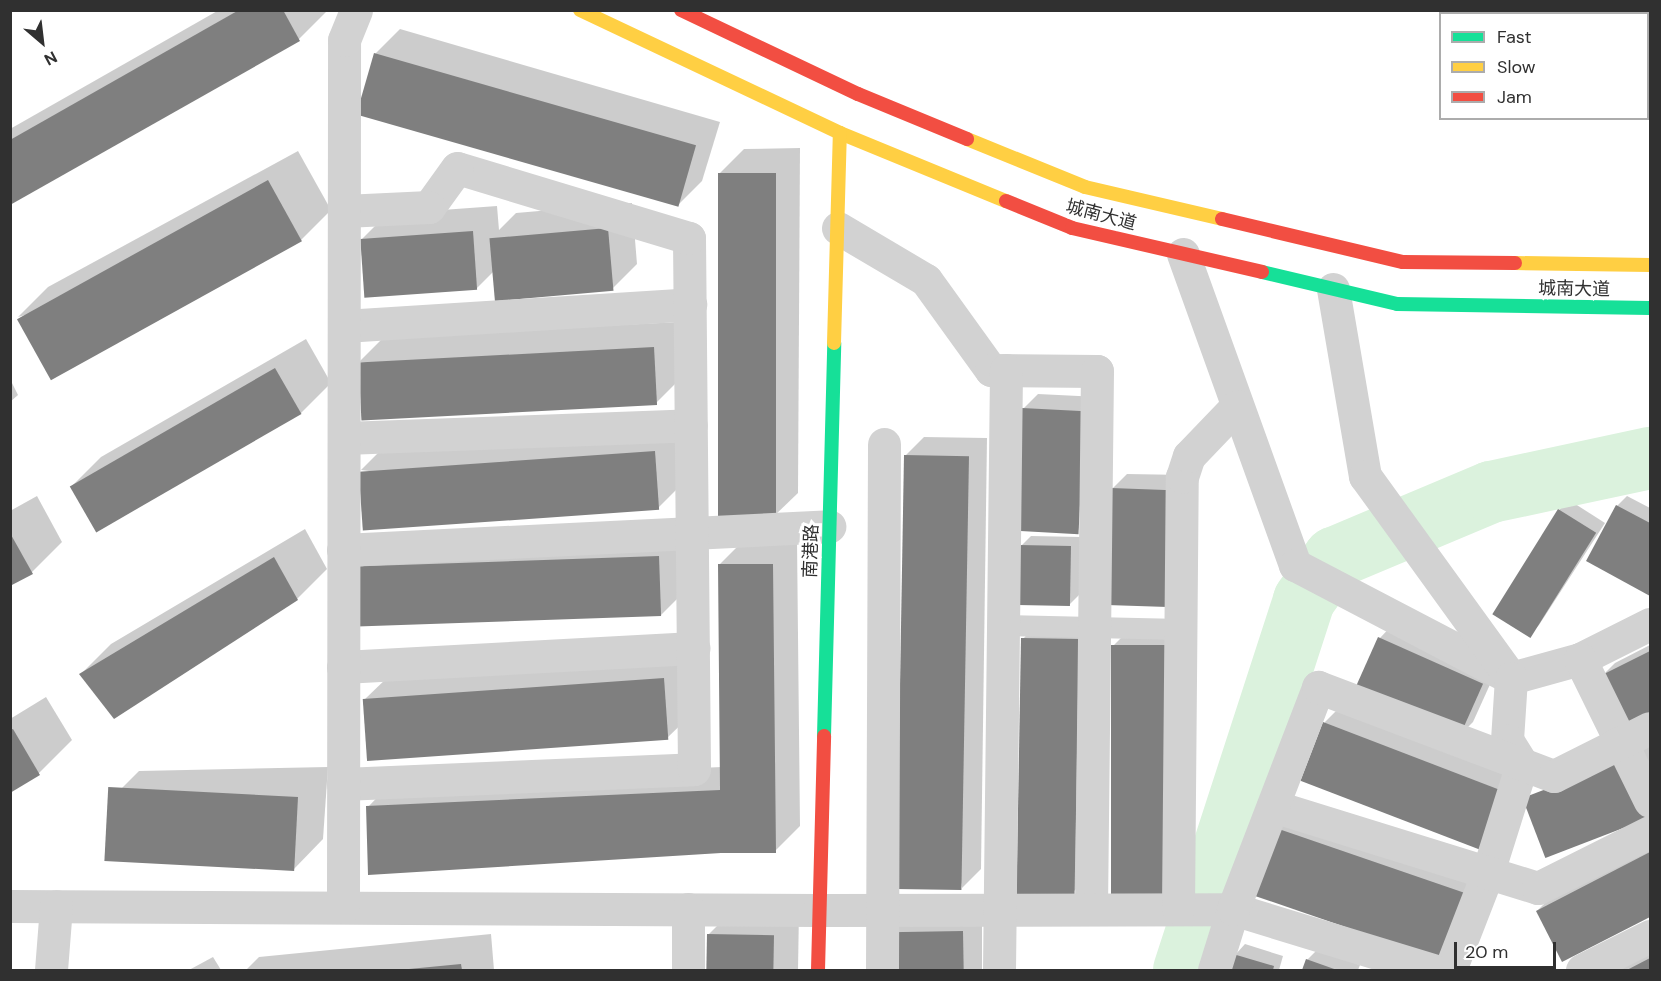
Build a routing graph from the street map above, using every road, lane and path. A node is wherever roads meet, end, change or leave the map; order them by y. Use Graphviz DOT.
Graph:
graph roads {
  1 [pos="356,10"];
  2 [pos="580,10"];
  3 [pos="681,10"];
  4 [pos="840,134"];
  5 [pos="344,211"];
  6 [pos="838,228"];
  7 [pos="1183,254"];
  8 [pos="1650,265"];
  9 [pos="1333,289"];
  10 [pos="690,304"];
  11 [pos="1650,308"];
  12 [pos="344,326"];
  13 [pos="1006,370"];
  14 [pos="1237,406"];
  15 [pos="691,425"];
  16 [pos="344,438"];
  17 [pos="884,444"];
  18 [pos="830,526"];
  19 [pos="692,532"];
  20 [pos="343,550"];
  21 [pos="1650,624"];
  22 [pos="1003,625"];
  23 [pos="1094,628"];
  24 [pos="1181,629"];
  25 [pos="693,648"];
  26 [pos="1580,659"];
  27 [pos="344,667"];
  28 [pos="1511,678"];
  29 [pos="1650,728"];
  30 [pos="1621,743"];
  31 [pos="1522,764"];
  32 [pos="343,784"];
  33 [pos="1650,801"];
  34 [pos="1273,806"];
  35 [pos="1650,832"];
  36 [pos="1488,872"];
  37 [pos="10,906"];
  38 [pos="56,906"];
  39 [pos="343,907"];
  40 [pos="1178,908"];
  41 [pos="688,909"];
  42 [pos="1000,909"];
  43 [pos="1090,909"];
  44 [pos="1233,909"];
  45 [pos="819,910"];
  46 [pos="882,910"];
  47 [pos="1650,936"];
  48 [pos="51,970"];
  49 [pos="688,970"];
  50 [pos="818,970"];
  51 [pos="882,970"];
  52 [pos="999,970"];
  53 [pos="1214,970"];
  54 [pos="1434,970"];
  55 [pos="1450,970"];
  56 [pos="1582,970"];
  1 -- 5 [label="street"];
  2 -- 4 [label="main road, 城南大道"];
  3 -- 8 [label="main road, 城南大道"];
  4 -- 6 [label="main road, 南港路"];
  4 -- 7 [label="main road, 城南大道"];
  5 -- 10 [label="street"];
  5 -- 12 [label="street"];
  6 -- 13 [label="street"];
  6 -- 18 [label="main road, 南港路"];
  7 -- 9 [label="main road, 城南大道"];
  7 -- 14 [label="street"];
  9 -- 11 [label="main road, 城南大道"];
  9 -- 28 [label="street"];
  10 -- 12 [label="street"];
  10 -- 15 [label="street"];
  12 -- 16 [label="street"];
  13 -- 22 [label="street"];
  13 -- 23 [label="street"];
  14 -- 24 [label="street"];
  14 -- 28 [label="street"];
  15 -- 16 [label="street"];
  15 -- 19 [label="street"];
  16 -- 20 [label="street"];
  17 -- 46 [label="street"];
  18 -- 19 [label="street"];
  18 -- 45 [label="main road, 南港路"];
  19 -- 20 [label="street"];
  19 -- 25 [label="street"];
  20 -- 27 [label="street"];
  21 -- 26 [label="street"];
  22 -- 23 [label="lane"];
  22 -- 42 [label="street"];
  23 -- 24 [label="lane"];
  23 -- 43 [label="street"];
  24 -- 40 [label="street"];
  25 -- 27 [label="street"];
  25 -- 32 [label="street"];
  26 -- 28 [label="street"];
  26 -- 30 [label="street"];
  27 -- 32 [label="street"];
  28 -- 31 [label="street"];
  29 -- 30 [label="street"];
  30 -- 31 [label="street"];
  30 -- 33 [label="street"];
  31 -- 34 [label="street"];
  31 -- 36 [label="street"];
  32 -- 39 [label="street"];
  34 -- 36 [label="street"];
  34 -- 44 [label="street"];
  35 -- 36 [label="street"];
  36 -- 55 [label="street"];
  37 -- 38 [label="street"];
  38 -- 39 [label="street"];
  38 -- 48 [label="street"];
  39 -- 41 [label="street"];
  40 -- 43 [label="street"];
  40 -- 44 [label="street"];
  41 -- 45 [label="street"];
  41 -- 49 [label="street"];
  42 -- 43 [label="street"];
  42 -- 46 [label="street"];
  42 -- 52 [label="street"];
  44 -- 53 [label="street"];
  44 -- 54 [label="street"];
  45 -- 46 [label="street"];
  45 -- 50 [label="main road, 南港路"];
  46 -- 51 [label="street"];
  47 -- 56 [label="street"];
}
